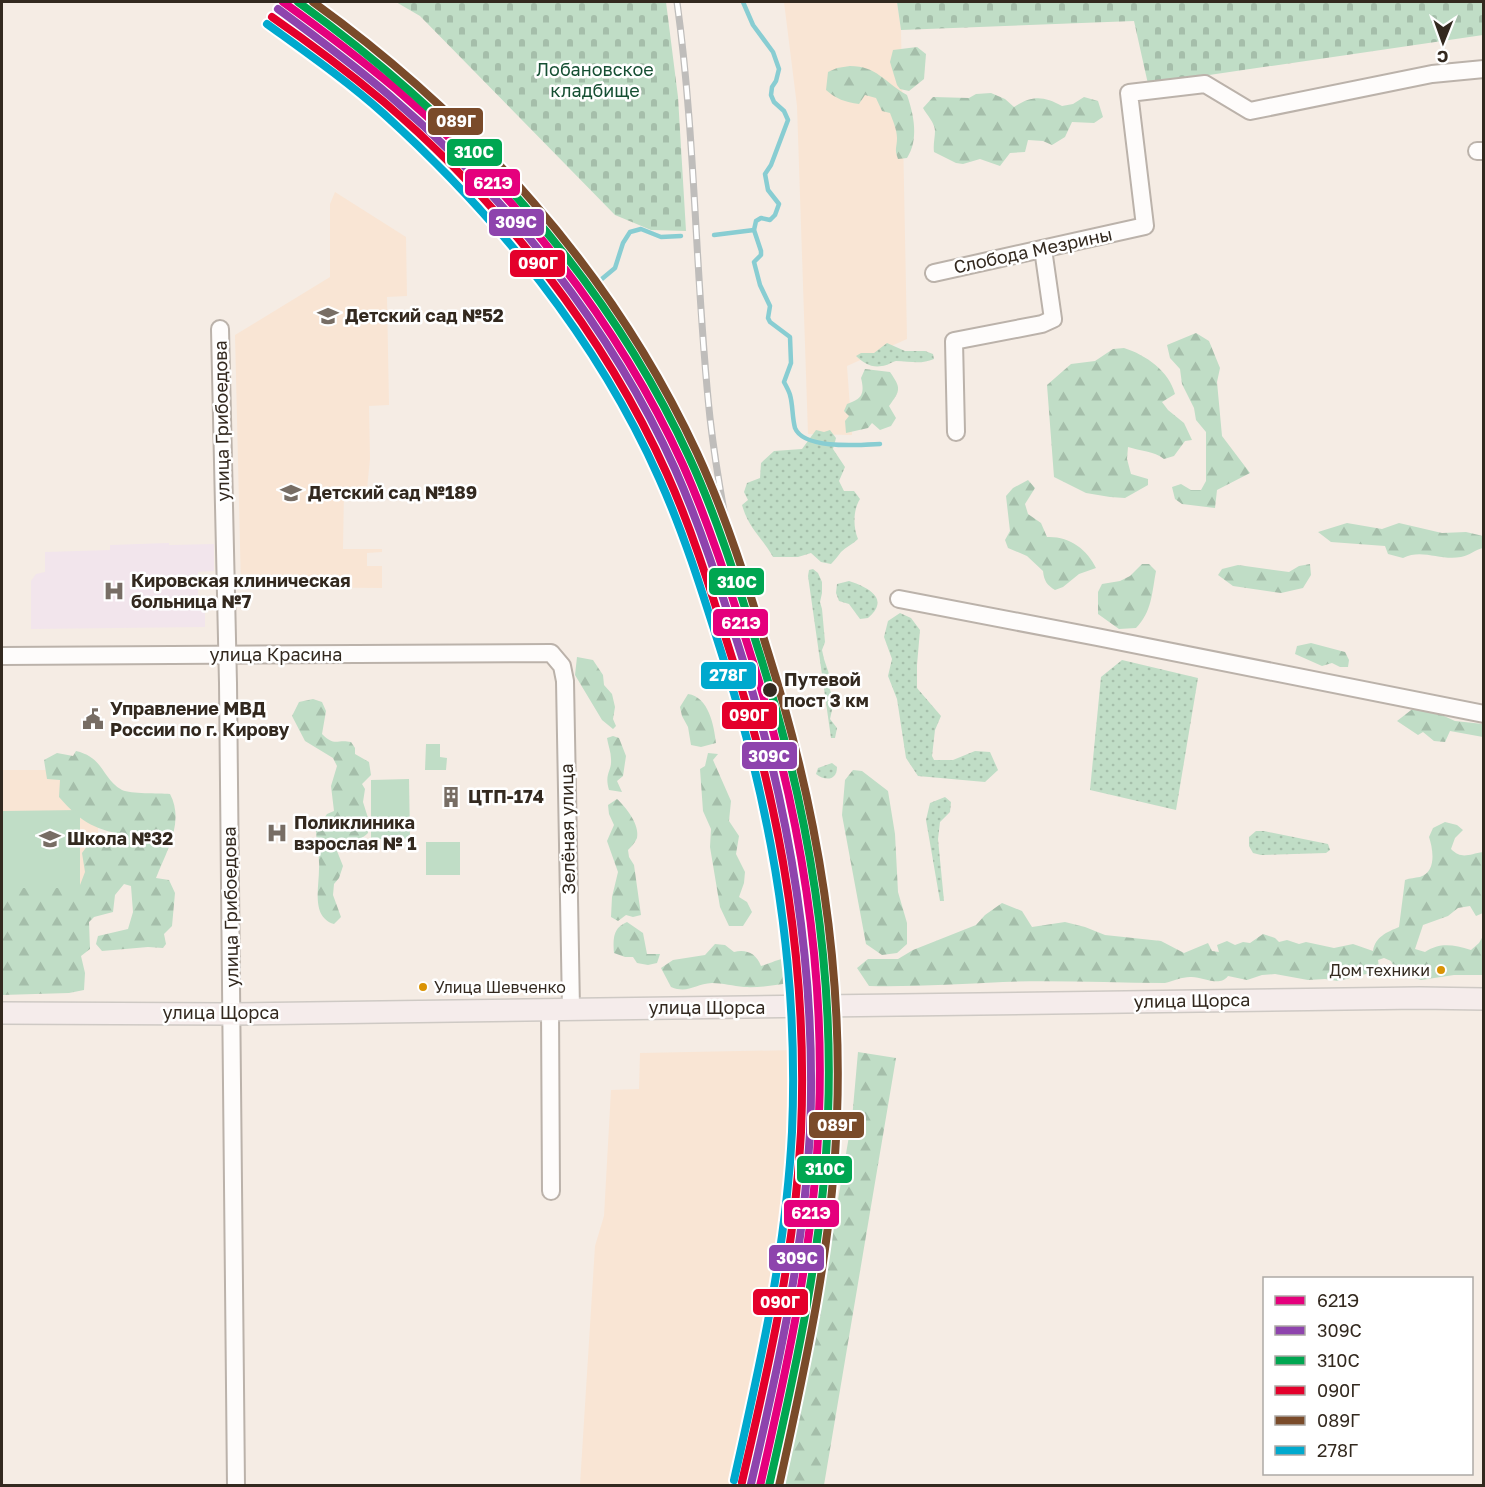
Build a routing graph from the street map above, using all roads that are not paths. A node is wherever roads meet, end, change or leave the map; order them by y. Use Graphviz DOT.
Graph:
graph roads {
  1 [pos="1484,69"];
  2 [pos="1043,249"];
  3 [pos="934,273"];
  4 [pos="220,329"];
  5 [pos="956,432"];
  6 [pos="898,599"];
  7 [pos="551,653"];
  8 [pos="2,656"];
  9 [pos="228,656"];
  10 [pos="1484,714"];
  11 [pos="1484,999"];
  12 [pos="571,1008"];
  13 [pos="550,1009"];
  14 [pos="2,1013"];
  15 [pos="232,1014"];
  16 [pos="551,1191"];
  17 [pos="236,1485"];
  1 -- 2 [label="street, Слобода Мезрины"];
  2 -- 3 [label="street, Слобода Мезрины"];
  2 -- 5 [label="street"];
  4 -- 9 [label="street, улица Грибоедова"];
  6 -- 10 [label="street"];
  7 -- 9 [label="street, улица Красина"];
  7 -- 12 [label="street, Зелёная улица"];
  8 -- 9 [label="street, улица Красина"];
  9 -- 15 [label="street, улица Грибоедова"];
  11 -- 12 [label="main road, улица Щорса"];
  12 -- 13 [label="main road, улица Щорса"];
  13 -- 15 [label="main road, улица Щорса"];
  13 -- 16 [label="street"];
  14 -- 15 [label="main road, улица Щорса"];
  15 -- 17 [label="street, улица Грибоедова"];
}
